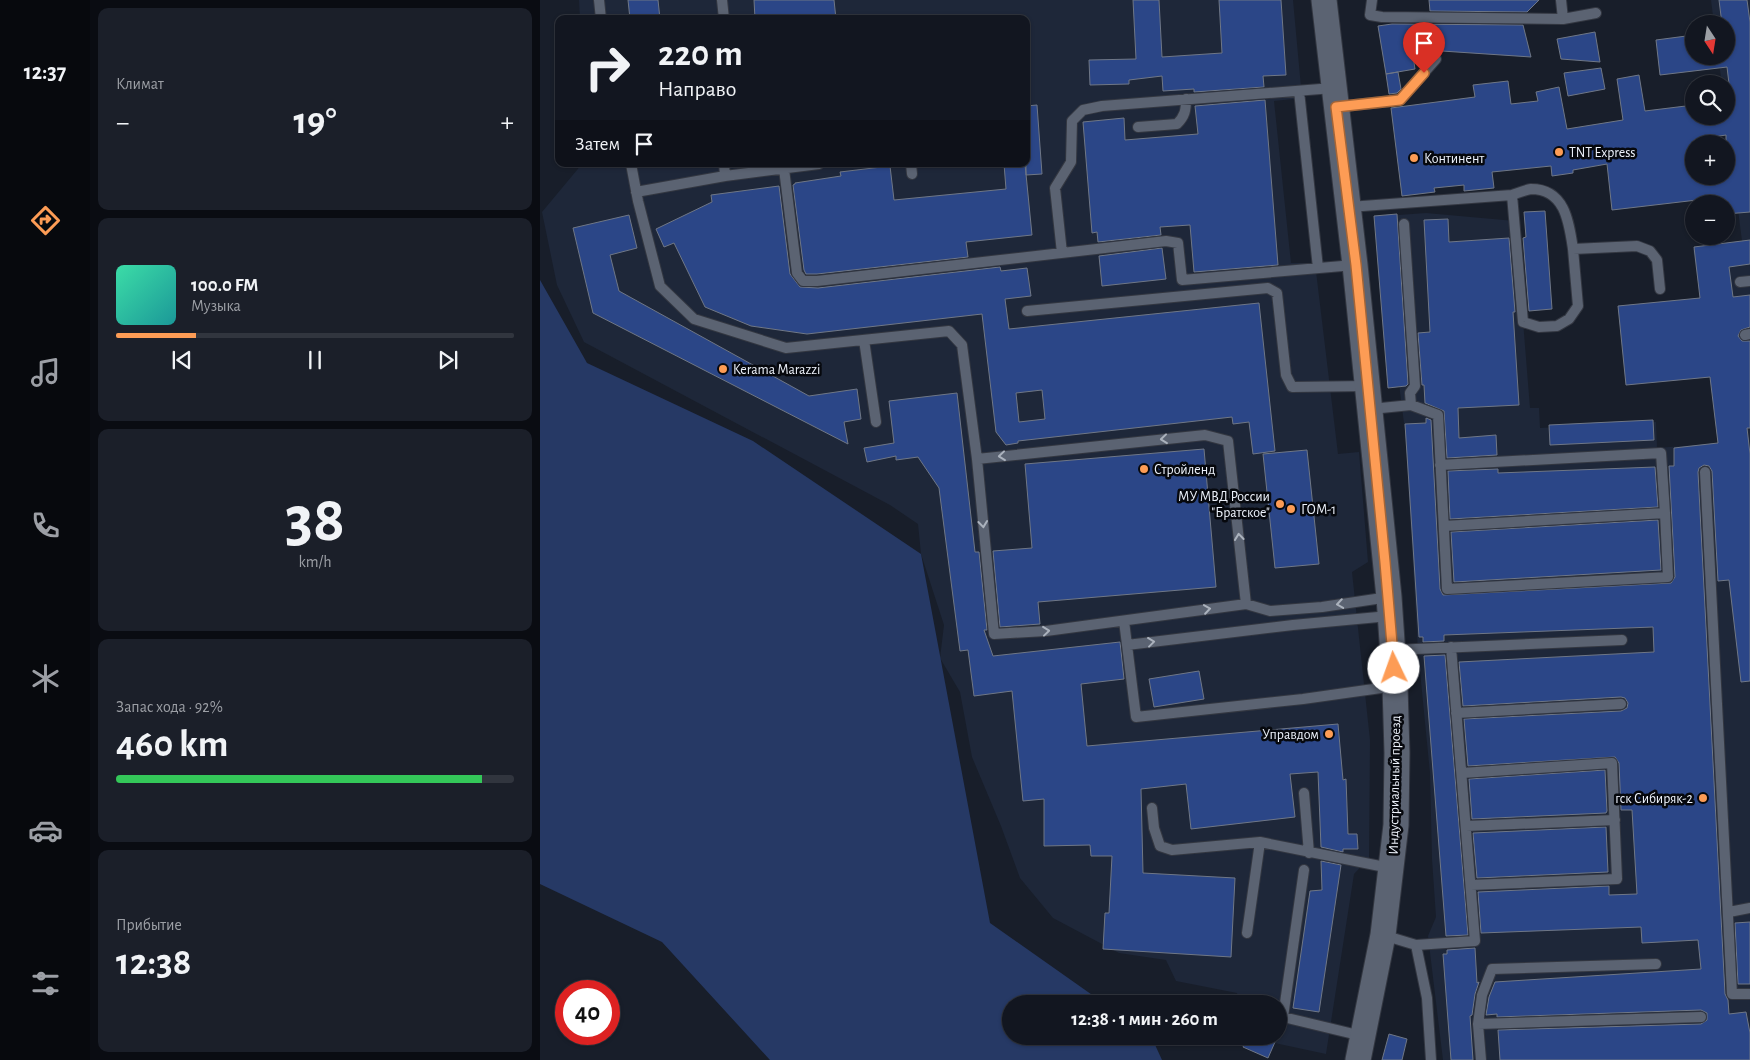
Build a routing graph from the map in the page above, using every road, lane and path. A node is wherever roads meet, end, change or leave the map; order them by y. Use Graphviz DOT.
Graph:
graph roads {
  1 [pos="598,0"];
  2 [pos="722,0"];
  3 [pos="1324,0"];
  4 [pos="1372,0"];
  5 [pos="1561,0"];
  6 [pos="1596,13"];
  7 [pos="600,15"];
  8 [pos="724,15"];
  9 [pos="1563,19"];
  10 [pos="1436,60"];
  11 [pos="1299,90"];
  12 [pos="1334,97"];
  13 [pos="1186,100"];
  14 [pos="1138,127"];
  15 [pos="631,167"];
  16 [pos="724,167"];
  17 [pos="798,167"];
  18 [pos="784,169"];
  19 [pos="725,176"];
  20 [pos="636,192"];
  21 [pos="1512,195"];
  22 [pos="1349,207"];
  23 [pos="1404,224"];
  24 [pos="1573,250"];
  25 [pos="1062,253"];
  26 [pos="1356,265"];
  27 [pos="1318,268"];
  28 [pos="1660,289"];
  29 [pos="1027,311"];
  30 [pos="864,340"];
  31 [pos="1369,398"];
  32 [pos="1411,405"];
  33 [pos="876,422"];
  34 [pos="977,458"];
  35 [pos="1440,465"];
  36 [pos="1705,472"];
  37 [pos="1665,513"];
  38 [pos="1444,526"];
  39 [pos="1246,604"];
  40 [pos="1389,607"];
  41 [pos="1270,611"];
  42 [pos="1124,620"];
  43 [pos="1293,625"];
  44 [pos="1622,640"];
  45 [pos="1127,645"];
  46 [pos="1450,647"];
  47 [pos="1393,650"];
  48 [pos="1395,686"];
  49 [pos="1620,704"];
  50 [pos="1456,713"];
  51 [pos="1462,773"];
  52 [pos="1304,792"];
  53 [pos="1152,808"];
  54 [pos="1614,820"];
  55 [pos="1466,826"];
  56 [pos="1260,842"];
  57 [pos="1309,852"];
  58 [pos="1391,868"];
  59 [pos="1304,870"];
  60 [pos="1471,885"];
  61 [pos="1750,908"];
  62 [pos="1729,912"];
  63 [pos="1247,933"];
  64 [pos="1383,934"];
  65 [pos="1416,945"];
  66 [pos="1656,964"];
  67 [pos="1750,994"];
  68 [pos="1701,1017"];
  69 [pos="1478,1024"];
  70 [pos="1357,1054"];
  71 [pos="1430,1060"];
  72 [pos="1481,1060"];
  1 -- 7 [label="lane"];
  2 -- 8 [label="lane"];
  3 -- 12 [label="street, Индустриальный проезд"];
  4 -- 9 [label="lane"];
  5 -- 9 [label="lane"];
  6 -- 9 [label="lane"];
  10 -- 12 [label="lane"];
  11 -- 12 [label="lane"];
  11 -- 13 [label="lane"];
  11 -- 27 [label="lane"];
  12 -- 22 [label="street, Индустриальный проезд"];
  13 -- 14 [label="lane"];
  13 -- 25 [label="lane"];
  15 -- 20 [label="lane"];
  16 -- 19 [label="lane"];
  17 -- 18 [label="lane"];
  18 -- 19 [label="lane"];
  18 -- 25 [label="lane"];
  19 -- 20 [label="lane"];
  20 -- 30 [label="lane"];
  21 -- 22 [label="lane"];
  21 -- 24 [label="lane"];
  21 -- 24 [label="lane"];
  22 -- 26 [label="street, Индустриальный проезд"];
  23 -- 32 [label="lane"];
  24 -- 28 [label="lane"];
  25 -- 27 [label="lane"];
  26 -- 27 [label="lane"];
  26 -- 31 [label="street, Индустриальный проезд"];
  29 -- 31 [label="lane"];
  30 -- 33 [label="lane"];
  30 -- 34 [label="lane"];
  31 -- 32 [label="lane"];
  31 -- 40 [label="street, Индустриальный проезд"];
  32 -- 35 [label="lane"];
  39 -- 34 [label="lane, one-way"];
  34 -- 42 [label="lane, one-way"];
  35 -- 37 [label="lane"];
  35 -- 38 [label="lane"];
  36 -- 62 [label="lane"];
  37 -- 38 [label="lane"];
  37 -- 38 [label="lane"];
  39 -- 41 [label="lane"];
  42 -- 39 [label="lane, one-way"];
  40 -- 41 [label="lane, one-way"];
  40 -- 43 [label="lane"];
  40 -- 47 [label="street, Индустриальный проезд"];
  41 -- 43 [label="lane"];
  42 -- 45 [label="lane"];
  45 -- 43 [label="lane, one-way"];
  44 -- 46 [label="lane"];
  45 -- 48 [label="lane"];
  46 -- 47 [label="lane"];
  46 -- 50 [label="lane"];
  47 -- 48 [label="street, Индустриальный проезд"];
  48 -- 58 [label="street, Индустриальный проезд"];
  49 -- 50 [label="lane"];
  50 -- 51 [label="lane"];
  51 -- 54 [label="lane"];
  51 -- 55 [label="lane"];
  52 -- 57 [label="lane"];
  53 -- 56 [label="lane"];
  54 -- 55 [label="lane"];
  54 -- 60 [label="lane"];
  55 -- 60 [label="lane"];
  56 -- 57 [label="lane"];
  56 -- 63 [label="lane"];
  57 -- 58 [label="lane"];
  58 -- 64 [label="street, Индустриальный проезд"];
  59 -- 70 [label="lane"];
  60 -- 65 [label="lane"];
  61 -- 62 [label="lane"];
  62 -- 67 [label="lane"];
  64 -- 65 [label="lane"];
  64 -- 70 [label="street, Индустриальный проезд"];
  65 -- 71 [label="lane"];
  66 -- 69 [label="lane"];
  68 -- 69 [label="lane"];
  69 -- 72 [label="lane"];
}
